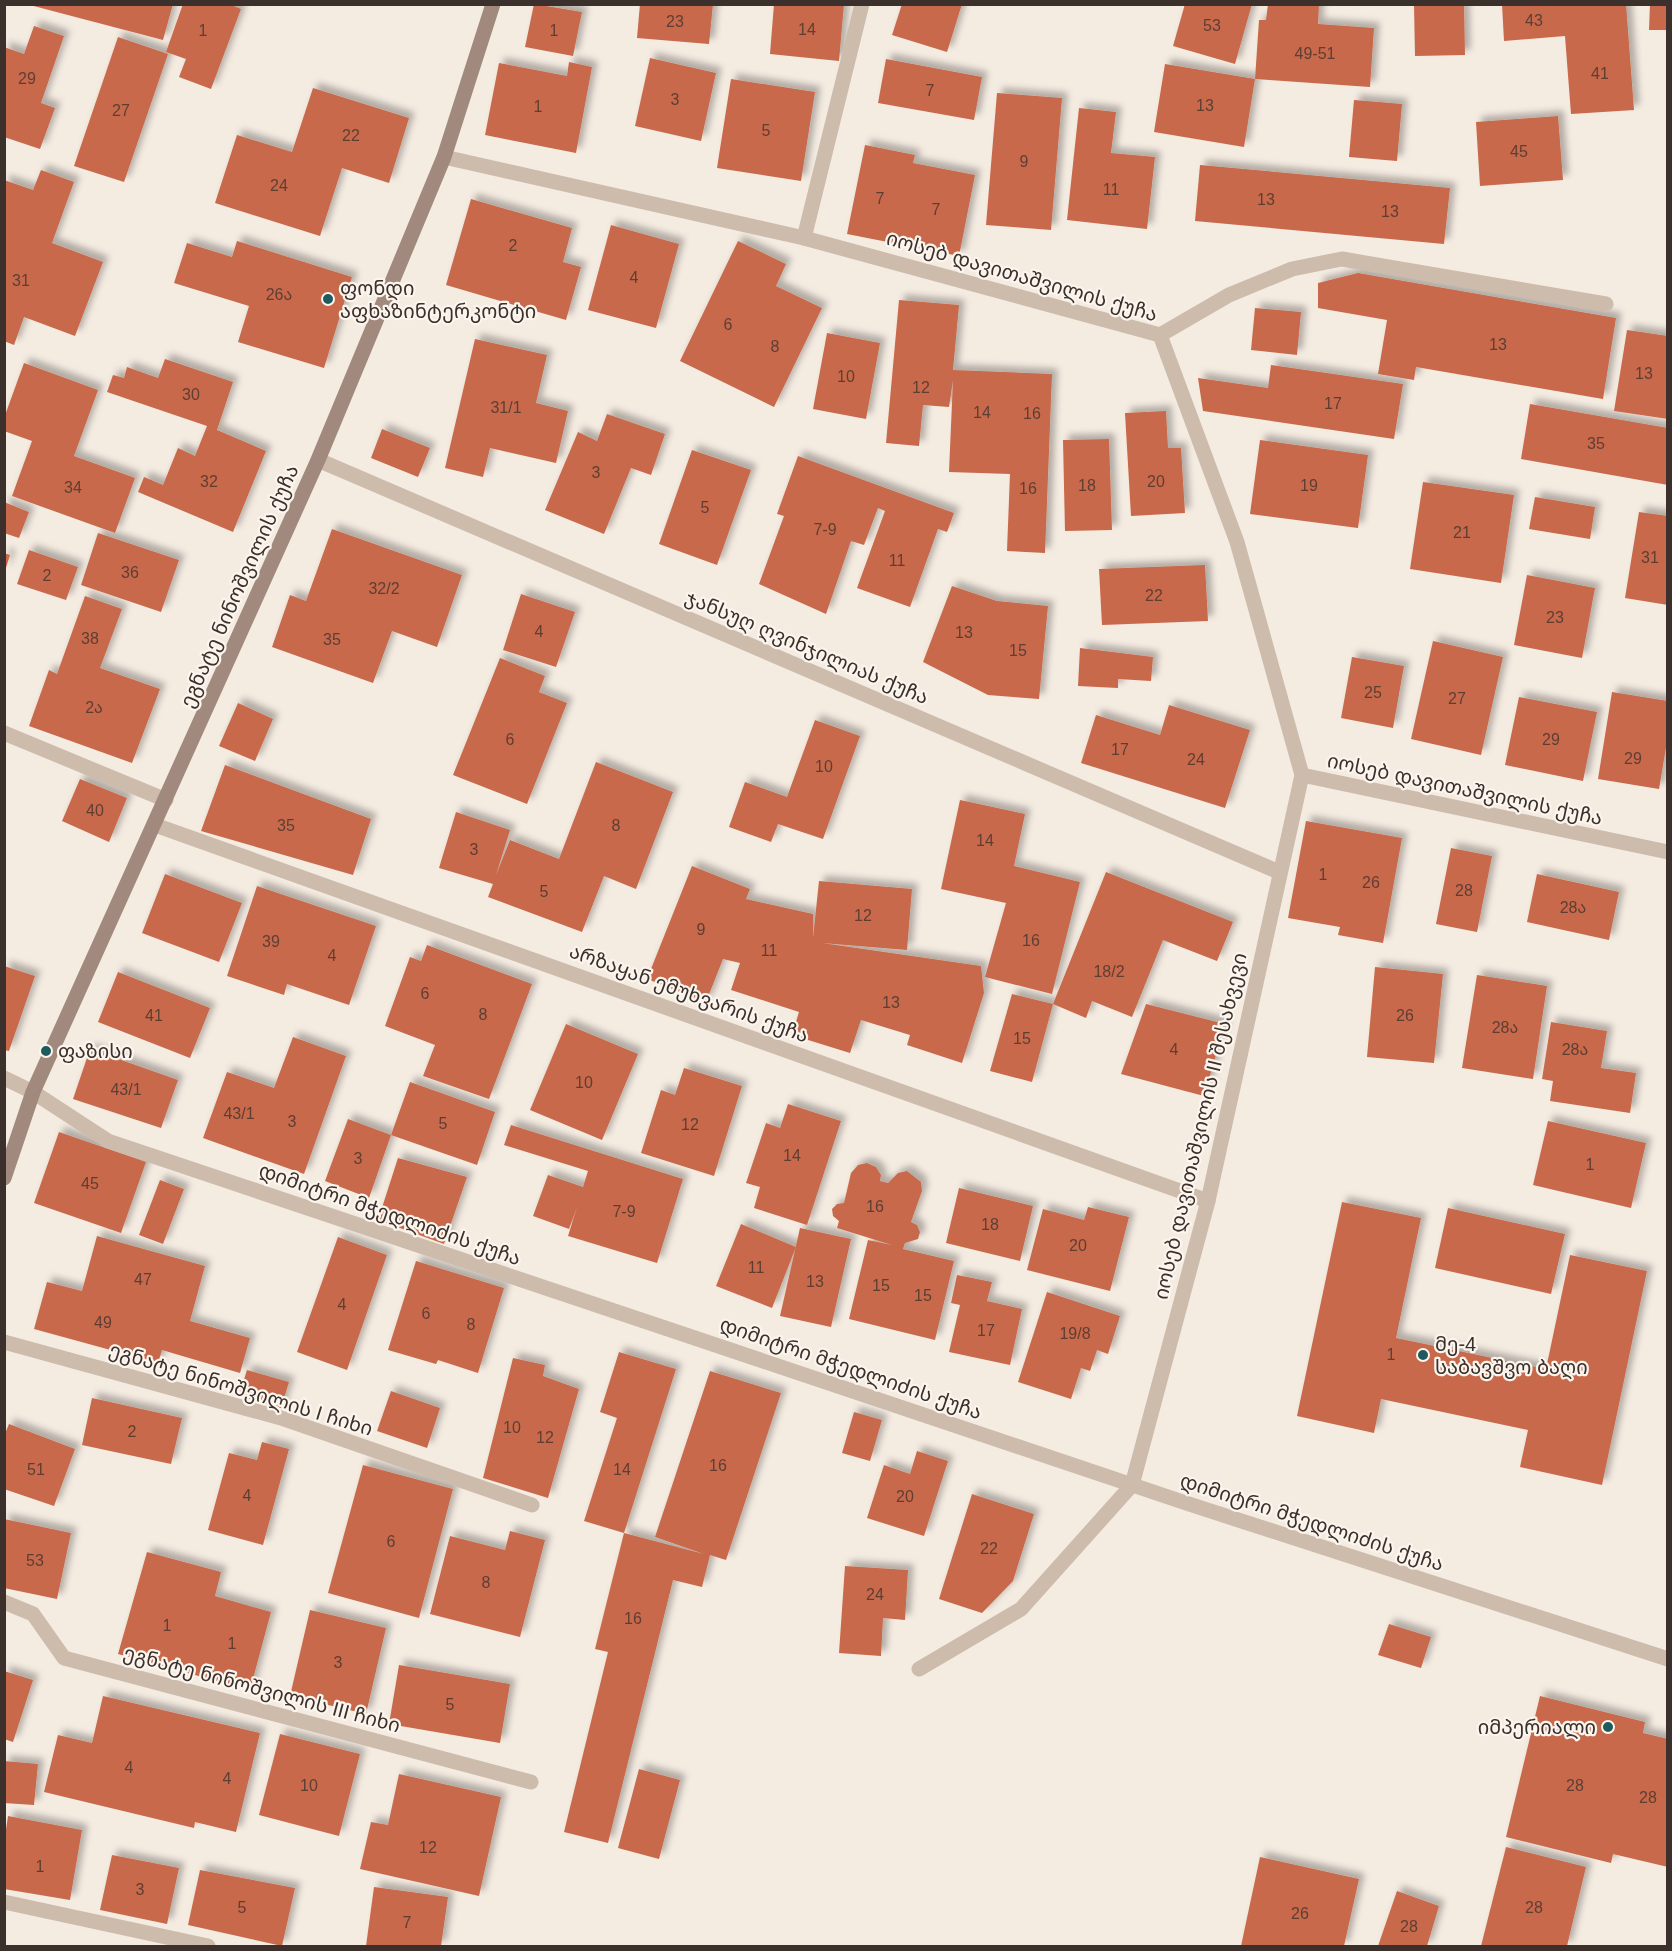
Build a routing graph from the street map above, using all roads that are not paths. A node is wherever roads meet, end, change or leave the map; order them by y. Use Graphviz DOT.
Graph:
graph roads {
  1 [pos="493,4"];
  2 [pos="862,4"];
  3 [pos="444,157"];
  4 [pos="804,238"];
  5 [pos="1606,304"];
  6 [pos="1160,335"];
  7 [pos="318,460"];
  8 [pos="4,733"];
  9 [pos="1302,775"];
  10 [pos="166,800"];
  11 [pos="155,825"];
  12 [pos="1668,852"];
  13 [pos="1279,872"];
  14 [pos="4,1078"];
  15 [pos="33,1092"];
  16 [pos="4,1178"];
  17 [pos="1208,1201"];
  18 [pos="4,1342"];
  19 [pos="1132,1485"];
  20 [pos="532,1505"];
  21 [pos="4,1602"];
  22 [pos="1668,1659"];
  23 [pos="919,1669"];
  24 [pos="531,1782"];
  25 [pos="4,1902"];
  26 [pos="208,1947"];
  1 -- 3 [label="main road, ეგნატე ნინოშვილის ქუჩა"];
  2 -- 4 [label="street"];
  3 -- 4 [label="street, იოსებ დავითაშვილის ქუჩა"];
  3 -- 7 [label="main road, ეგნატე ნინოშვილის ქუჩა"];
  4 -- 6 [label="street, იოსებ დავითაშვილის ქუჩა"];
  5 -- 6 [label="street"];
  6 -- 9 [label="street, იოსებ დავითაშვილის ქუჩა"];
  7 -- 10 [label="main road, ეგნატე ნინოშვილის ქუჩა"];
  7 -- 13 [label="street, ჯანსუღ ღვინჯილიას ქუჩა"];
  8 -- 10 [label="street"];
  9 -- 12 [label="street, იოსებ დავითაშვილის ქუჩა"];
  9 -- 13 [label="street, იოსებ დავითაშვილის II შესახვევი"];
  10 -- 11 [label="main road, ეგნატე ნინოშვილის ქუჩა"];
  11 -- 15 [label="main road, ეგნატე ნინოშვილის ქუჩა"];
  11 -- 17 [label="street, არზაყან ემუხვარის ქუჩა"];
  13 -- 17 [label="street, იოსებ დავითაშვილის II შესახვევი"];
  14 -- 15 [label="street, დიმიტრი მჭედლიძის ქუჩა"];
  15 -- 16 [label="main road, ეგნატე ნინოშვილის ქუჩა"];
  15 -- 19 [label="street, დიმიტრი მჭედლიძის ქუჩა"];
  17 -- 19 [label="street, იოსებ დავითაშვილის II შესახვევი"];
  18 -- 20 [label="street, ეგნატე ნინოშვილის I ჩიხი"];
  19 -- 22 [label="street, დიმიტრი მჭედლიძის ქუჩა"];
  19 -- 23 [label="street"];
  21 -- 24 [label="street, ეგნატე ნინოშვილის III ჩიხი"];
  25 -- 26 [label="street"];
}
